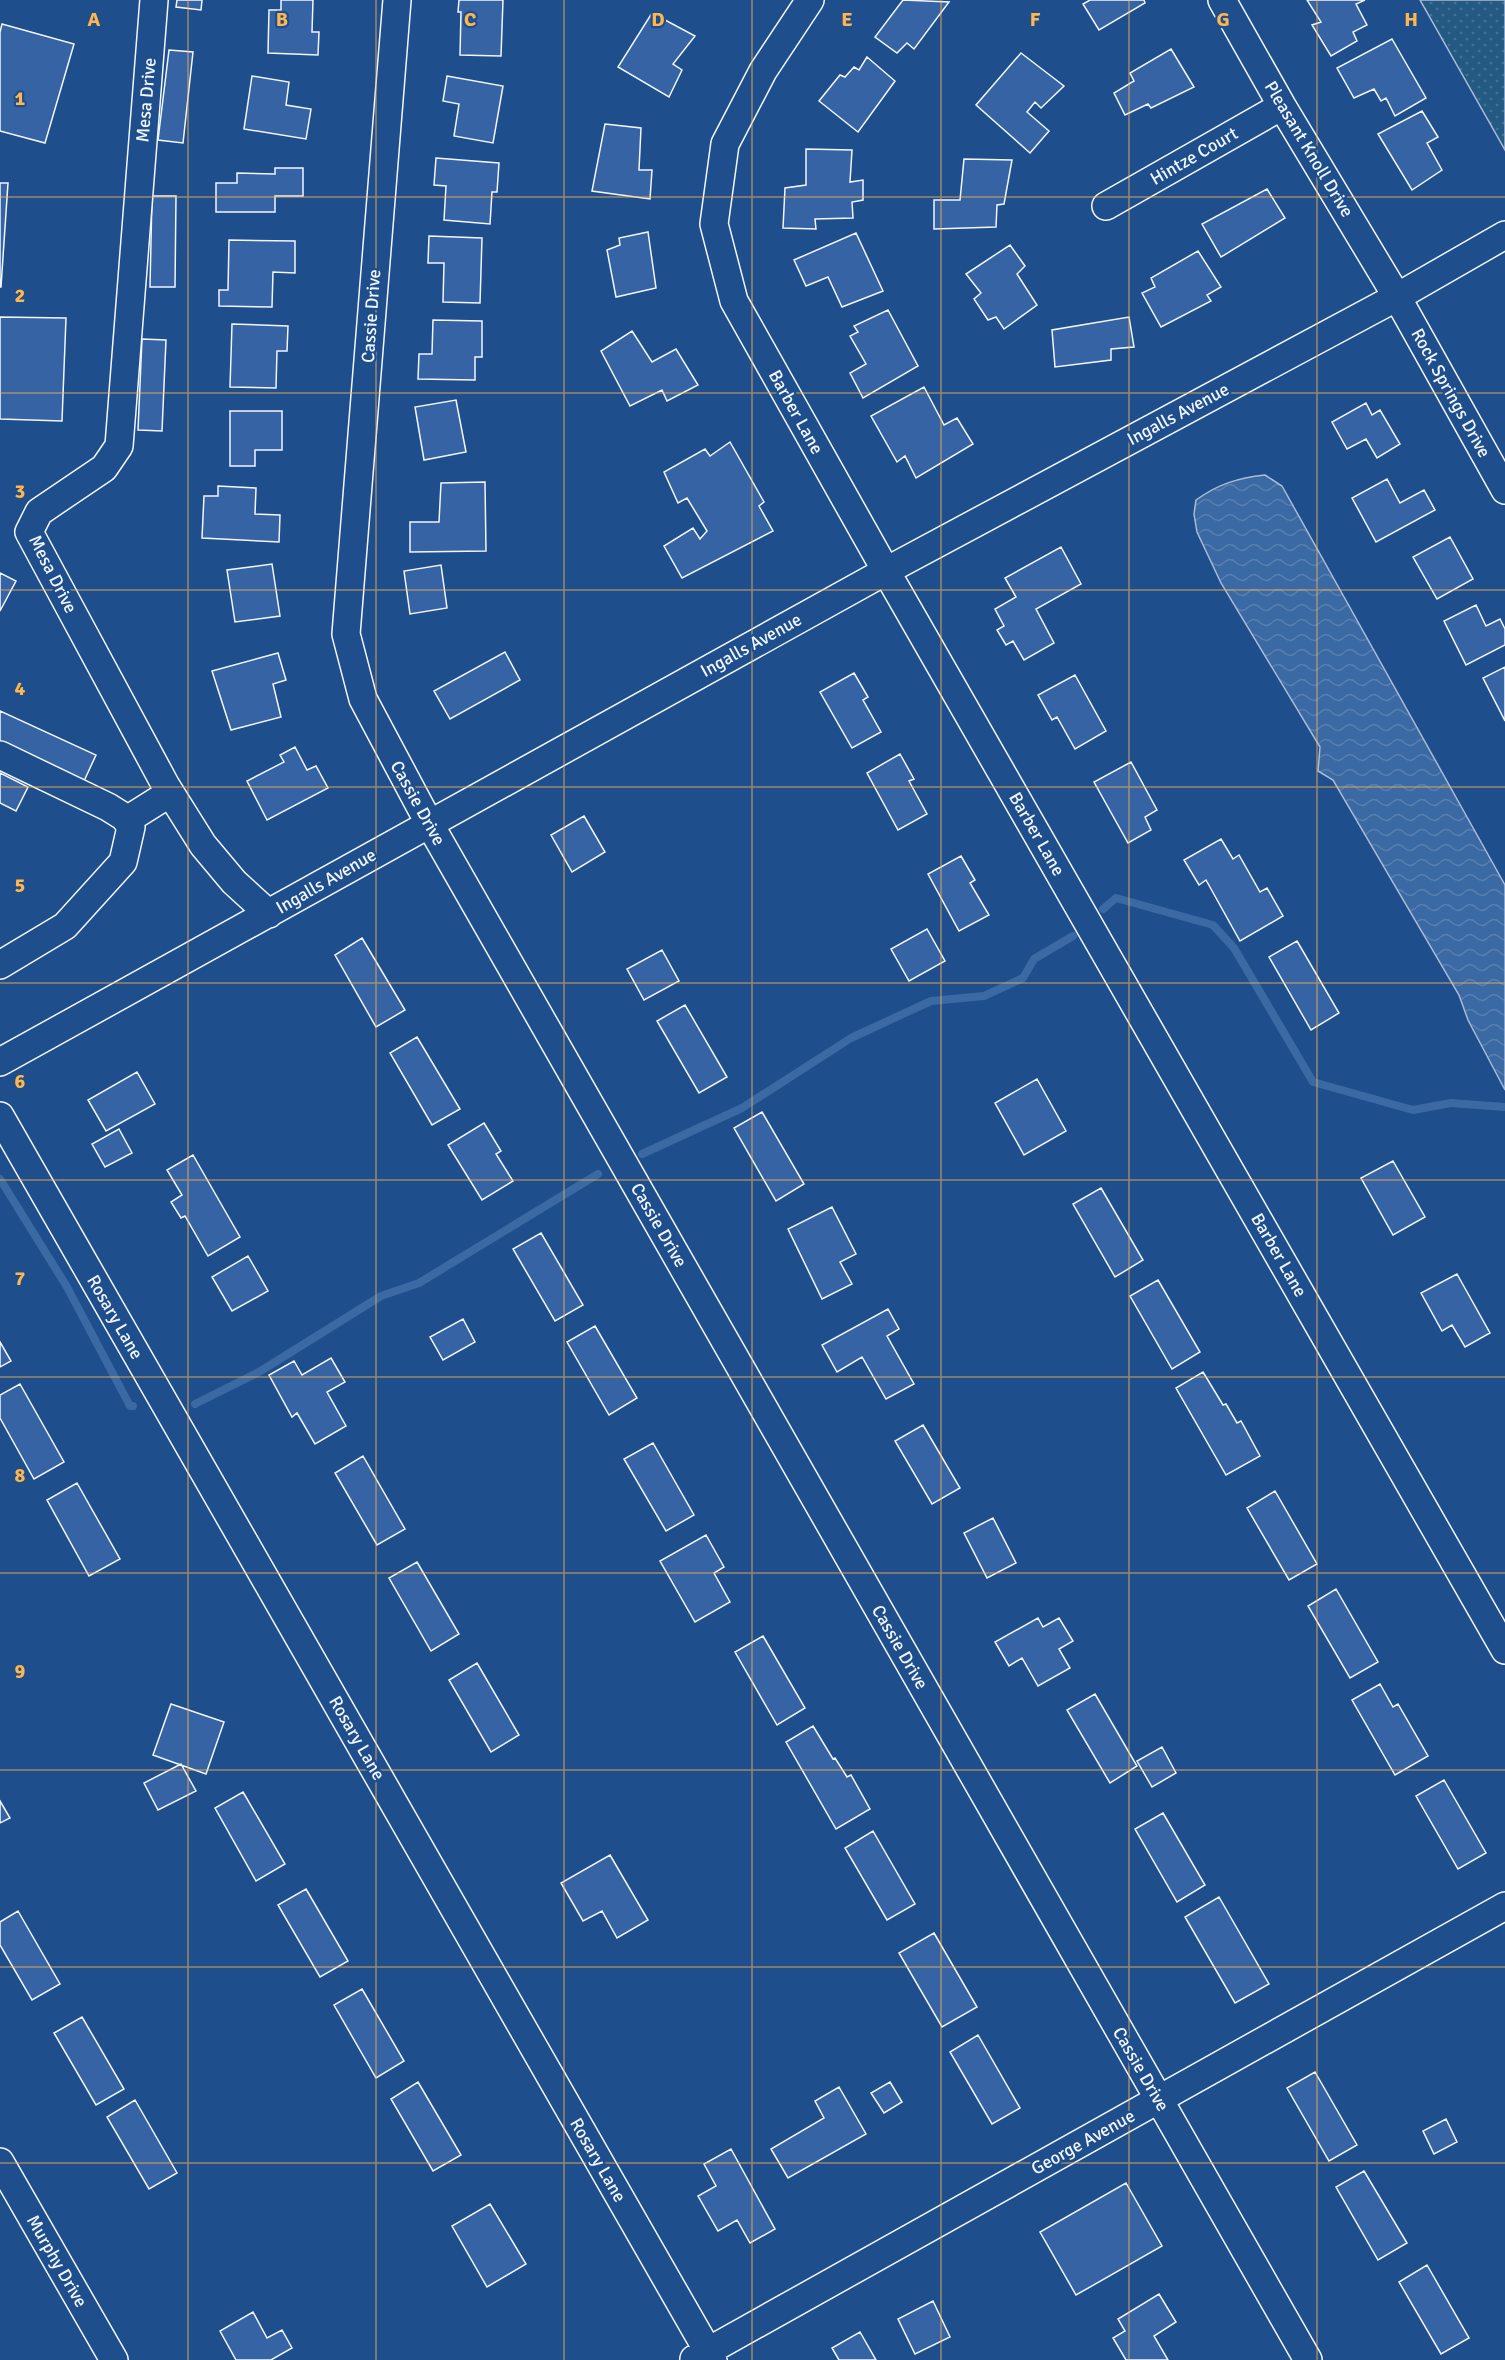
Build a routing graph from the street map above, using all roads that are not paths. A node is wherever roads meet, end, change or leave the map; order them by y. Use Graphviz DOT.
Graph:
graph roads {
  1 [pos="154,0"];
  2 [pos="397,0"];
  3 [pos="810,0"];
  4 [pos="1222,0"];
  5 [pos="1282,106"];
  6 [pos="1106,206"];
  7 [pos="1505,234"];
  8 [pos="1397,297"];
  9 [pos="1505,490"];
  10 [pos="886,571"];
  11 [pos="0,755"];
  12 [pos="170,793"];
  13 [pos="127,820"];
  14 [pos="429,823"];
  15 [pos="269,914"];
  16 [pos="0,965"];
  17 [pos="0,1062"];
  18 [pos="0,1116"];
  19 [pos="1505,1650"];
  20 [pos="1505,1906"];
  21 [pos="1158,2100"];
  22 [pos="0,2162"];
  23 [pos="705,2357"];
  24 [pos="114,2360"];
  25 [pos="1308,2360"];
  1 -- 12 [label="street, Mesa Drive"];
  2 -- 14 [label="street, Cassie Drive"];
  3 -- 10 [label="street, Barber Lane"];
  4 -- 5 [label="street, Pleasant Knoll Drive"];
  5 -- 6 [label="street, Hintze Court"];
  5 -- 8 [label="street, Pleasant Knoll Drive"];
  7 -- 8 [label="street, Ingalls Avenue"];
  8 -- 9 [label="street, Rock Springs Drive"];
  8 -- 10 [label="street, Ingalls Avenue"];
  10 -- 14 [label="street, Ingalls Avenue"];
  10 -- 19 [label="street, Barber Lane"];
  11 -- 13 [label="street"];
  12 -- 13 [label="street"];
  12 -- 15 [label="street, Mesa Drive"];
  13 -- 16 [label="street"];
  14 -- 15 [label="street, Ingalls Avenue"];
  14 -- 21 [label="street, Cassie Drive"];
  15 -- 17 [label="street, Ingalls Avenue"];
  18 -- 23 [label="street, Rosary Lane"];
  20 -- 21 [label="street, George Avenue"];
  21 -- 23 [label="street, George Avenue"];
  21 -- 25 [label="street, Cassie Drive"];
  22 -- 24 [label="street, Murphy Drive"];
}
